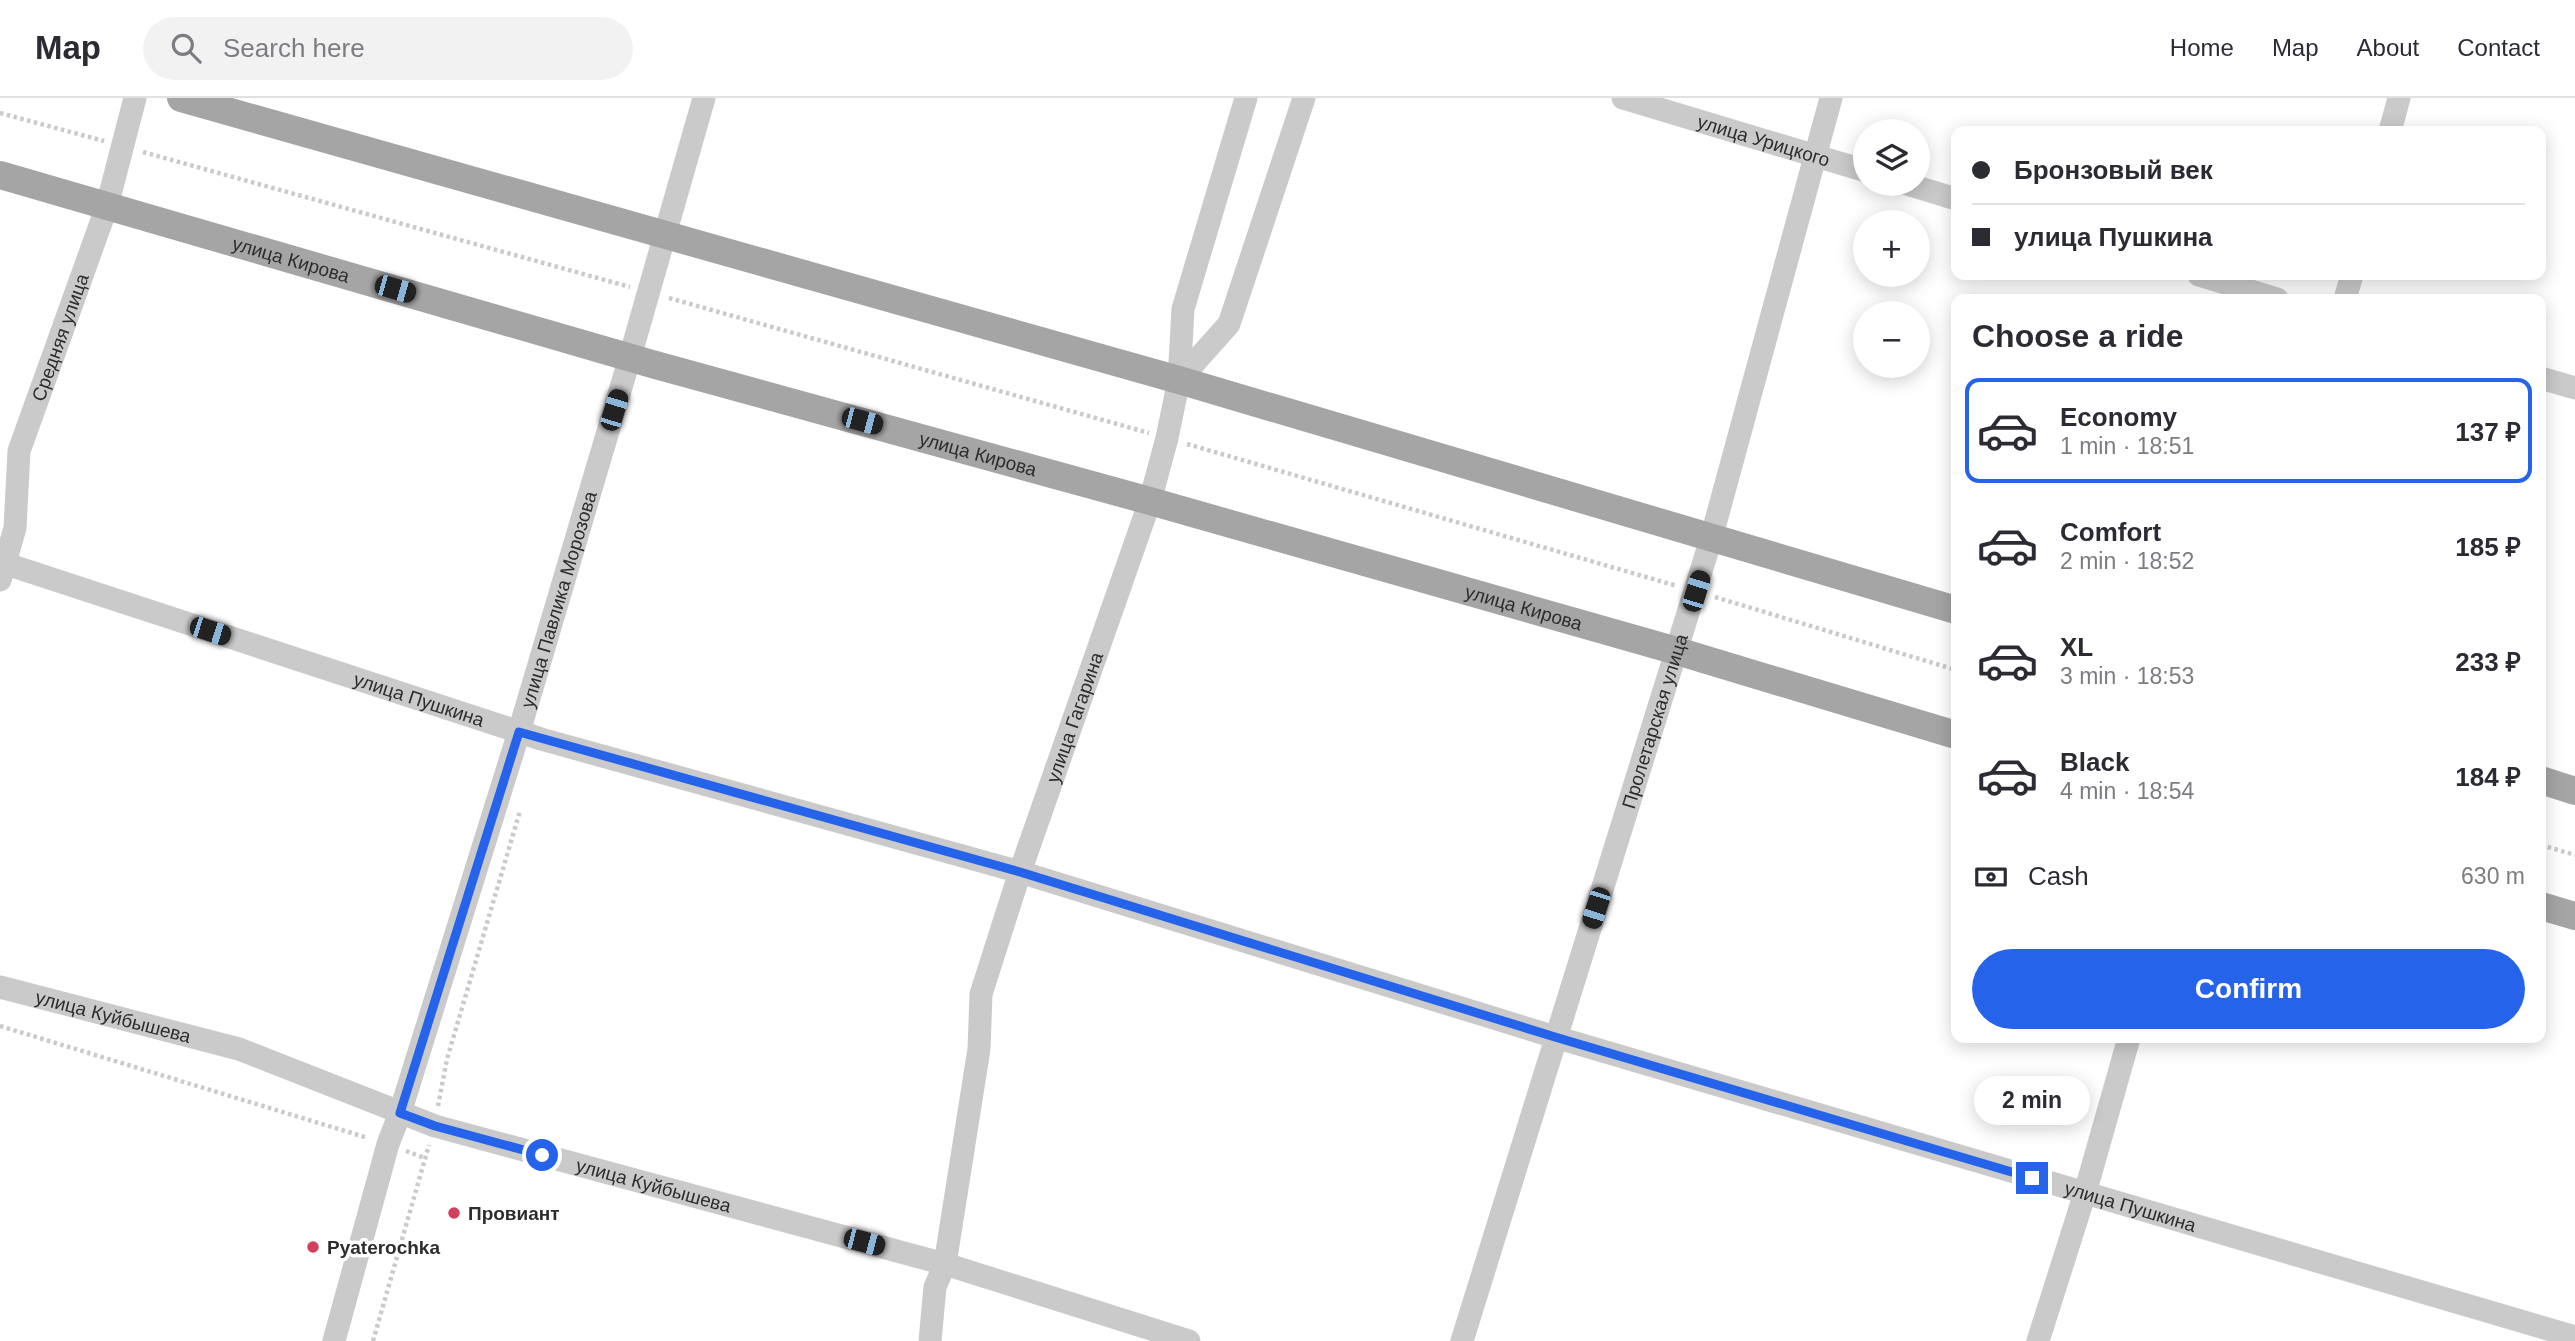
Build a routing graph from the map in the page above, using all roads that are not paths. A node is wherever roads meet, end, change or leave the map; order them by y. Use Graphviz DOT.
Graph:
graph roads {
  1 [pos="135,98"];
  2 [pos="181,98"];
  3 [pos="704,98"];
  4 [pos="1246,98"];
  5 [pos="1304,98"];
  6 [pos="1623,98"];
  7 [pos="1831,98"];
  8 [pos="2399,98"];
  9 [pos="2391,126"];
  10 [pos="1815,155"];
  11 [pos="1853,167"];
  12 [pos="0,175"];
  13 [pos="1930,191"];
  14 [pos="1951,197"];
  15 [pos="107,206"];
  16 [pos="663,234"];
  17 [pos="2215,280"];
  18 [pos="2261,294"];
  19 [pos="630,357"];
  20 [pos="2546,379"];
  21 [pos="1179,380"];
  22 [pos="2575,388"];
  23 [pos="1150,500"];
  24 [pos="1712,538"];
  25 [pos="1,569"];
  26 [pos="1951,609"];
  27 [pos="1677,651"];
  28 [pos="519,732"];
  29 [pos="1951,733"];
  30 [pos="2546,781"];
  31 [pos="2575,790"];
  32 [pos="1020,872"];
  33 [pos="2546,907"];
  34 [pos="2575,916"];
  35 [pos="0,987"];
  36 [pos="1555,1037"];
  37 [pos="2128,1043"];
  38 [pos="400,1113"];
  39 [pos="2085,1193"];
  40 [pos="945,1264"];
  41 [pos="2575,1337"];
  42 [pos="334,1341"];
  43 [pos="930,1341"];
  44 [pos="1189,1341"];
  45 [pos="1462,1341"];
  46 [pos="2038,1341"];
  1 -- 15 [label="street, Средняя улица"];
  2 -- 16 [label="main road"];
  3 -- 16 [label="street, улица Павлика Морозова"];
  4 -- 21 [label="street, улица Гагарина"];
  5 -- 21 [label="street"];
  6 -- 10 [label="street, улица Урицкого"];
  7 -- 10 [label="street, Пролетарская улица"];
  8 -- 9 [label="street"];
  10 -- 11 [label="street, улица Урицкого"];
  10 -- 24 [label="street, Пролетарская улица"];
  12 -- 15 [label="main road, улица Кирова"];
  13 -- 14 [label="street"];
  15 -- 19 [label="main road, улица Кирова"];
  15 -- 25 [label="street, Средняя улица"];
  16 -- 19 [label="street, улица Павлика Морозова"];
  16 -- 21 [label="main road"];
  17 -- 18 [label="street"];
  19 -- 23 [label="main road, улица Кирова"];
  19 -- 28 [label="street, улица Павлика Морозова"];
  20 -- 22 [label="street"];
  21 -- 23 [label="street, улица Гагарина"];
  21 -- 24 [label="main road"];
  23 -- 27 [label="main road, улица Кирова"];
  23 -- 32 [label="street, улица Гагарина"];
  24 -- 26 [label="main road"];
  24 -- 27 [label="street, Пролетарская улица"];
  25 -- 28 [label="street, улица Пушкина"];
  27 -- 29 [label="main road, улица Кирова"];
  27 -- 36 [label="street, Пролетарская улица"];
  28 -- 32 [label="street, улица Пушкина"];
  28 -- 38 [label="street, улица Павлика Морозова"];
  30 -- 31 [label="main road"];
  32 -- 36 [label="street, улица Пушкина"];
  32 -- 40 [label="street, улица Гагарина"];
  33 -- 34 [label="main road"];
  35 -- 38 [label="street, улица Куйбышева"];
  36 -- 39 [label="street, улица Пушкина"];
  36 -- 45 [label="street, Пролетарская улица"];
  37 -- 39 [label="street"];
  38 -- 40 [label="street, улица Куйбышева"];
  38 -- 42 [label="street, улица Павлика Морозова"];
  39 -- 41 [label="street, улица Пушкина"];
  39 -- 46 [label="street"];
  40 -- 43 [label="street, улица Гагарина"];
  40 -- 44 [label="street, улица Куйбышева"];
}
